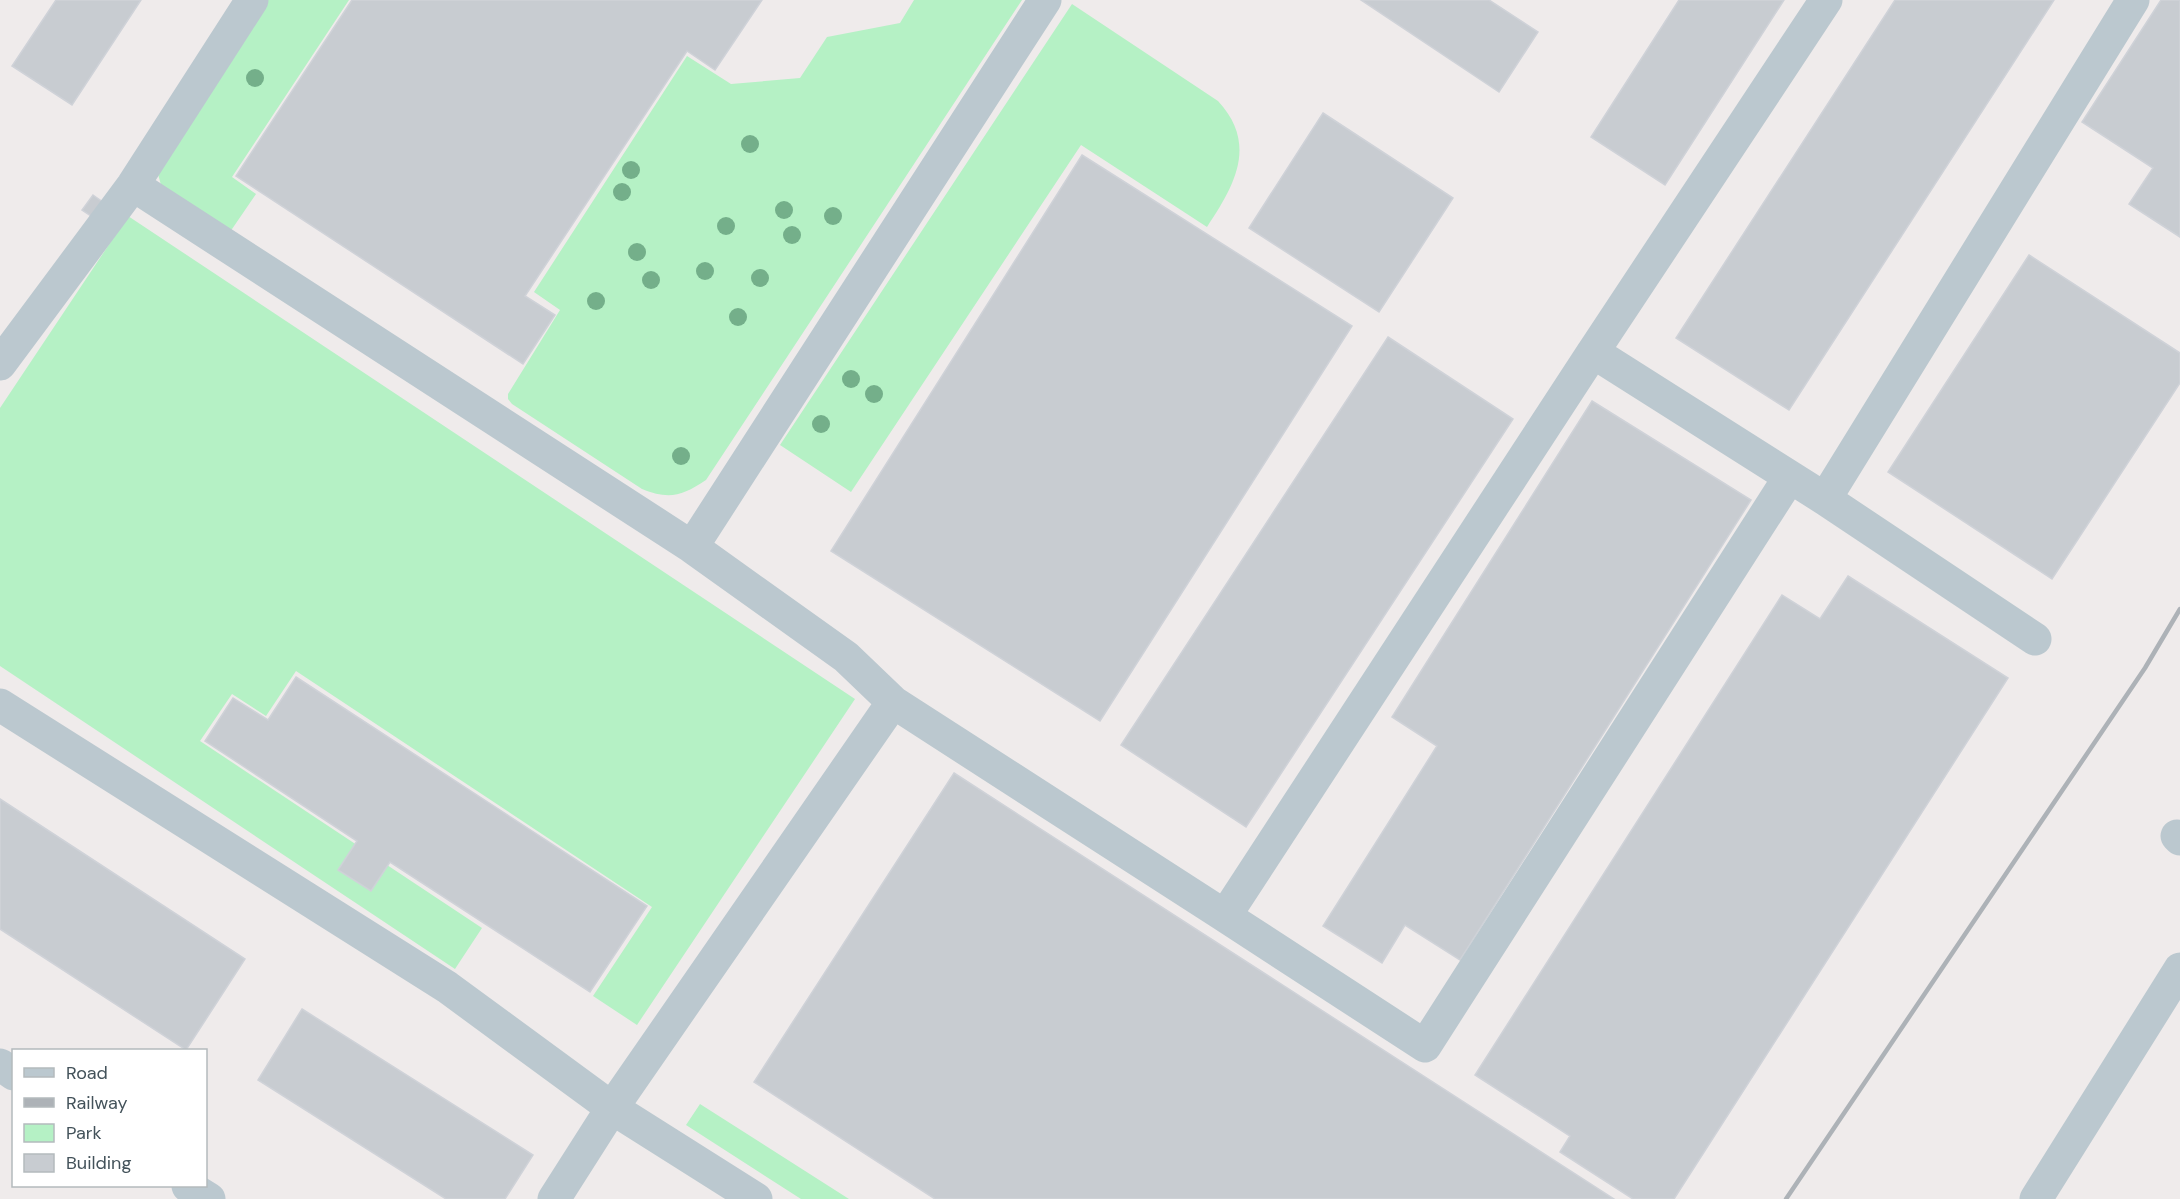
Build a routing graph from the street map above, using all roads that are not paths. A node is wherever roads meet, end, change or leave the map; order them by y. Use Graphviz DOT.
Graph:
graph roads {
  1 [pos="252,0"];
  2 [pos="1045,0"];
  3 [pos="1826,0"];
  4 [pos="2133,0"];
  5 [pos="133,185"];
  6 [pos="1593,352"];
  7 [pos="0,364"];
  8 [pos="1789,478"];
  9 [pos="1825,499"];
  10 [pos="692,547"];
  11 [pos="2035,639"];
  12 [pos="893,702"];
  13 [pos="0,705"];
  14 [pos="1225,916"];
  15 [pos="2180,969"];
  16 [pos="612,1108"];
  17 [pos="191,1187"];
  18 [pos="209,1199"];
  19 [pos="554,1199"];
  20 [pos="756,1199"];
  21 [pos="2037,1199"];
  1 -- 5 [label="lane"];
  2 -- 10 [label="lane"];
  3 -- 6 [label="lane"];
  4 -- 9 [label="lane"];
  5 -- 7 [label="lane"];
  5 -- 10 [label="lane"];
  6 -- 8 [label="lane"];
  6 -- 14 [label="lane"];
  8 -- 9 [label="lane"];
  8 -- 14 [label="lane"];
  9 -- 11 [label="lane"];
  10 -- 12 [label="lane"];
  12 -- 14 [label="lane"];
  12 -- 16 [label="lane"];
  13 -- 16 [label="lane"];
  15 -- 21 [label="lane"];
  16 -- 19 [label="lane"];
  16 -- 20 [label="lane"];
  17 -- 18 [label="lane"];
}
